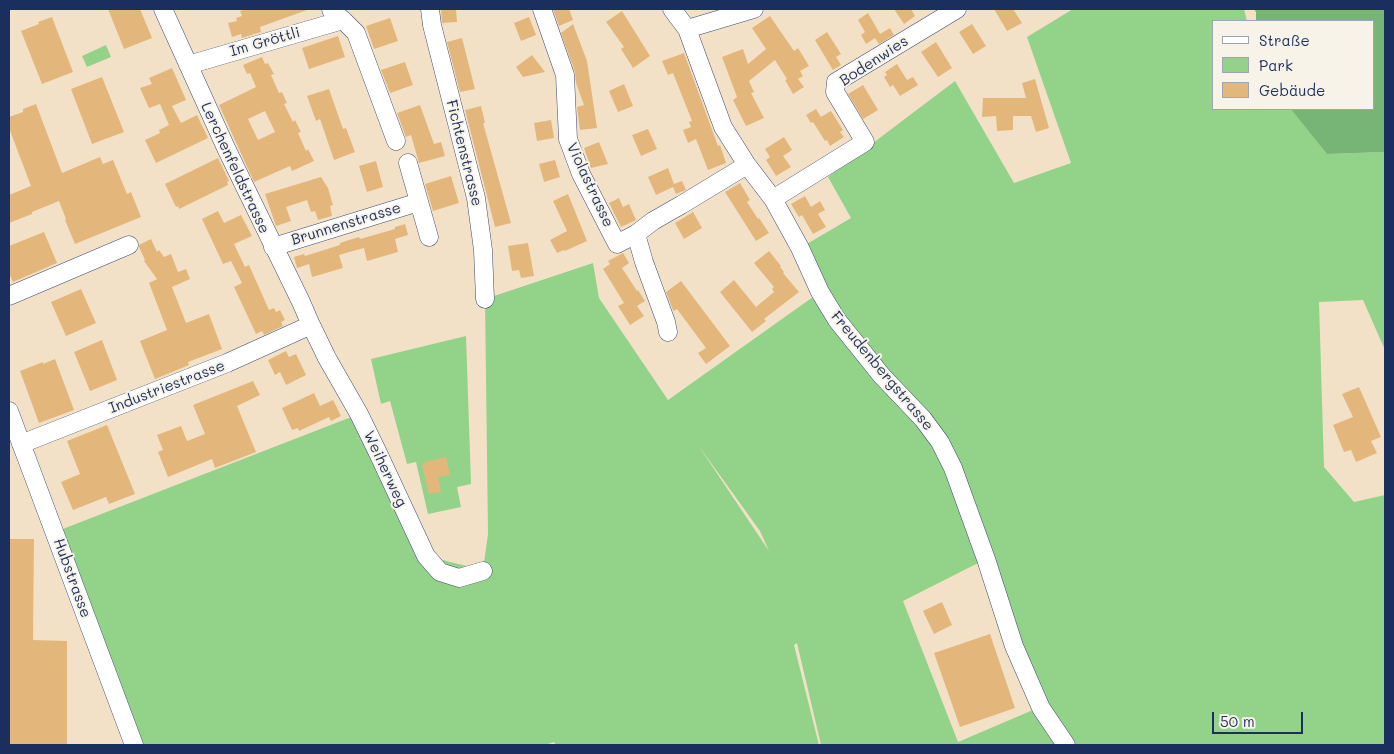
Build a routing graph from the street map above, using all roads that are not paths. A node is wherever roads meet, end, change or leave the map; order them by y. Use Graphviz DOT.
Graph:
graph roads {
  1 [pos="162,9"];
  2 [pos="430,9"];
  3 [pos="542,9"];
  4 [pos="672,9"];
  5 [pos="754,9"];
  6 [pos="957,9"];
  7 [pos="337,14"];
  8 [pos="687,29"];
  9 [pos="188,65"];
  10 [pos="396,141"];
  11 [pos="408,163"];
  12 [pos="747,165"];
  13 [pos="773,199"];
  14 [pos="420,202"];
  15 [pos="636,234"];
  16 [pos="429,237"];
  17 [pos="129,244"];
  18 [pos="273,247"];
  19 [pos="9,296"];
  20 [pos="485,299"];
  21 [pos="311,325"];
  22 [pos="668,332"];
  23 [pos="9,410"];
  24 [pos="21,444"];
  25 [pos="483,570"];
  26 [pos="134,745"];
  27 [pos="1066,745"];
  1 -- 9 [label="street, Lerchenfeldstrasse"];
  2 -- 20 [label="street, Fichtenstrasse"];
  3 -- 15 [label="street, Violastrasse"];
  4 -- 8 [label="street, Freudenbergstrasse"];
  5 -- 8 [label="street"];
  6 -- 13 [label="street, Bodenwies"];
  7 -- 9 [label="street, Im Gröttli"];
  7 -- 10 [label="street, Im Gröttli"];
  8 -- 12 [label="street, Freudenbergstrasse"];
  9 -- 18 [label="street, Lerchenfeldstrasse"];
  11 -- 14 [label="street, Brunnenstrasse"];
  12 -- 13 [label="street, Freudenbergstrasse"];
  12 -- 15 [label="street"];
  13 -- 27 [label="street, Freudenbergstrasse"];
  14 -- 16 [label="street, Brunnenstrasse"];
  14 -- 18 [label="street, Brunnenstrasse"];
  15 -- 22 [label="street"];
  17 -- 19 [label="street"];
  18 -- 21 [label="street, Lerchenfeldstrasse"];
  21 -- 24 [label="street, Industriestrasse"];
  21 -- 25 [label="street, Weiherweg"];
  23 -- 24 [label="street, Hubstrasse"];
  24 -- 26 [label="street, Hubstrasse"];
}
